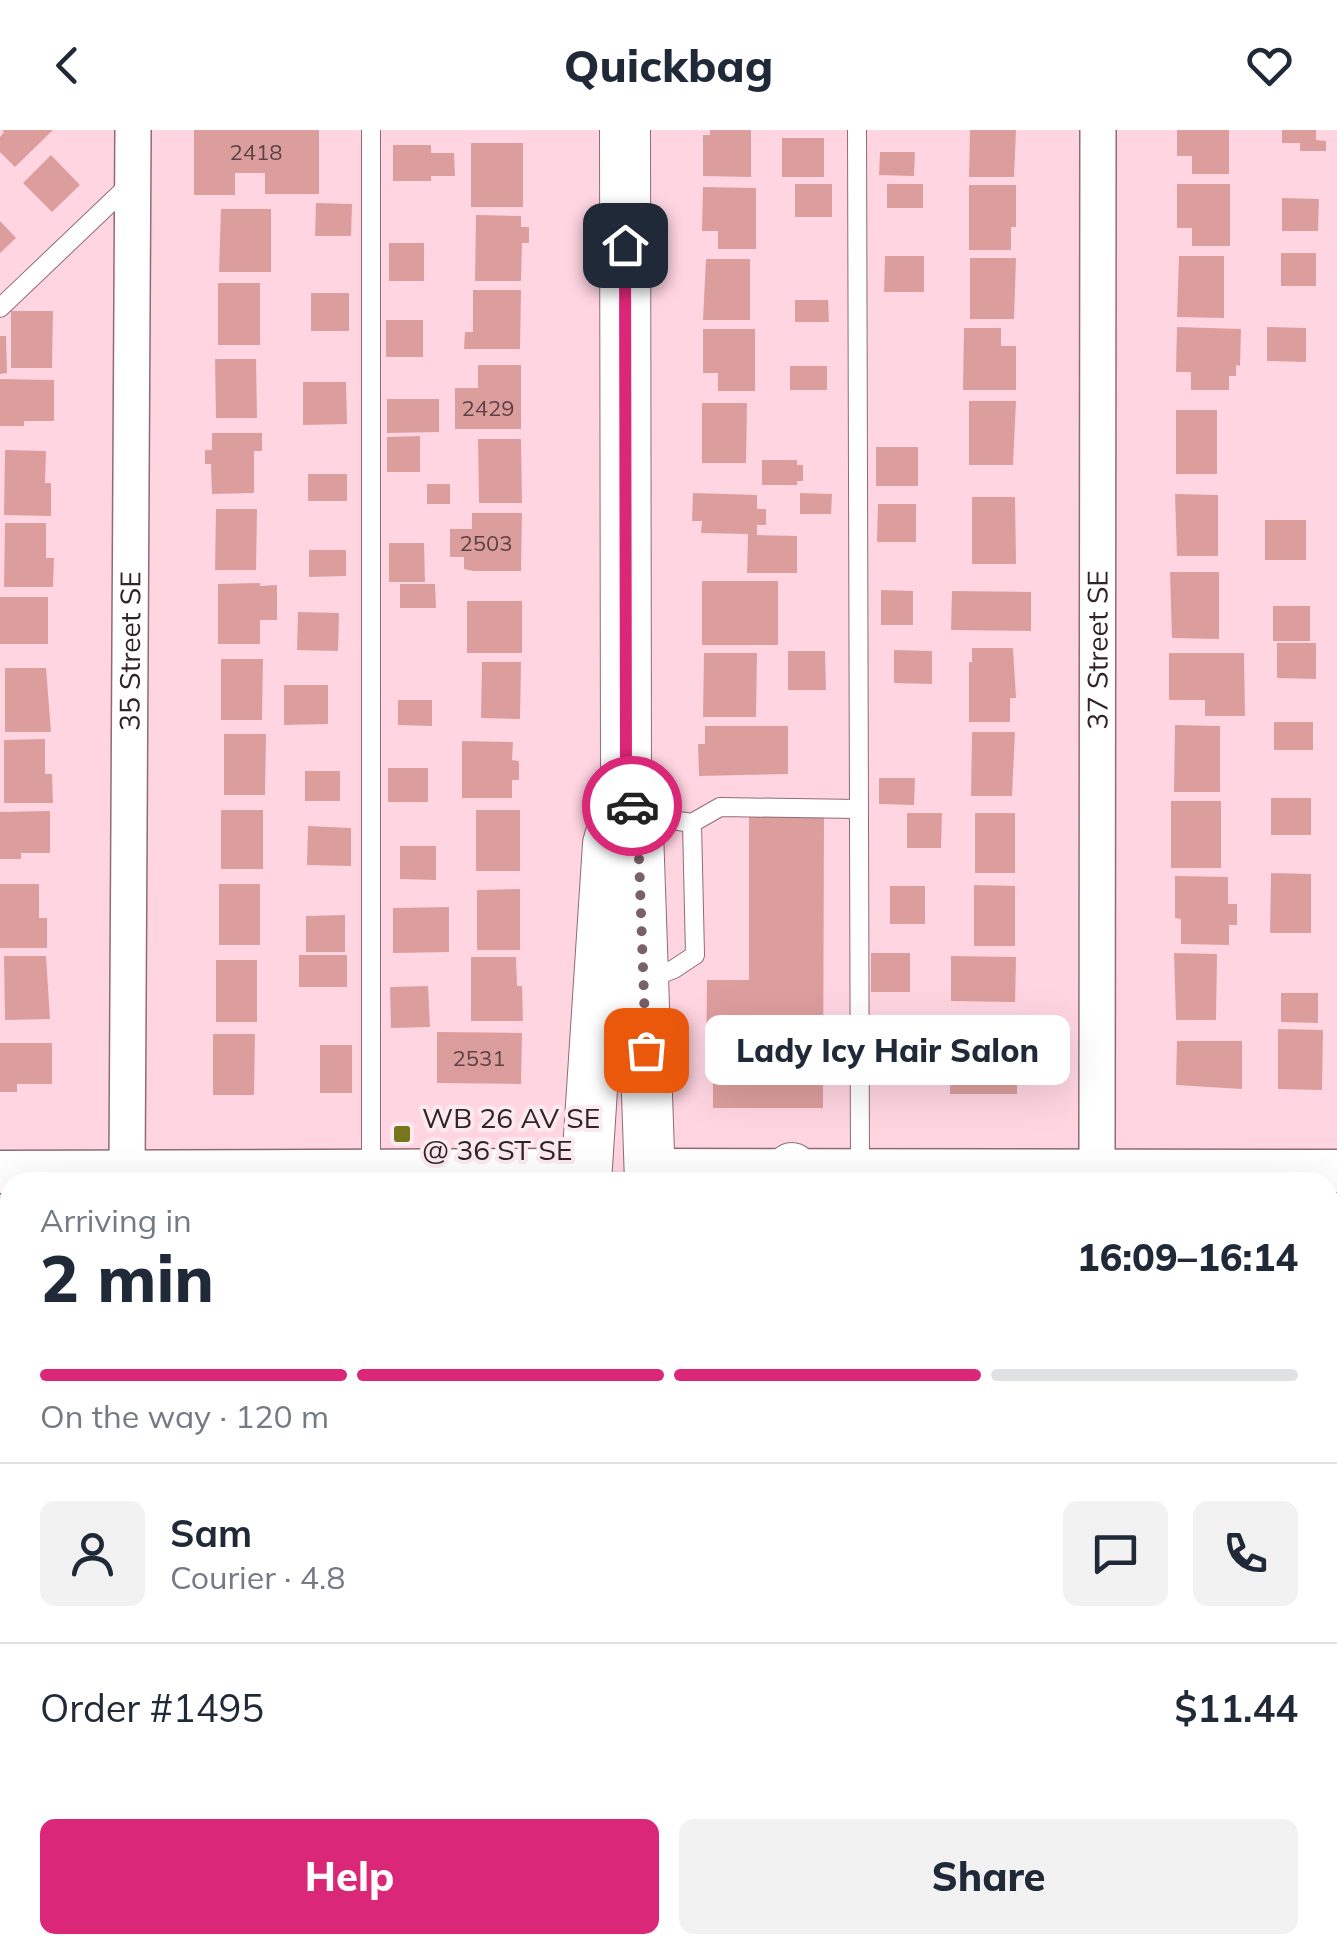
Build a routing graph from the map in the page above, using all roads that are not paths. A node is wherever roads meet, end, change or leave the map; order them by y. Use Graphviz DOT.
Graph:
graph roads {
  1 [pos="134,130"];
  2 [pos="372,130"];
  3 [pos="625,130"];
  4 [pos="857,130"];
  5 [pos="1098,130"];
  6 [pos="133,180"];
  7 [pos="0,308"];
  8 [pos="630,797"];
  9 [pos="859,809"];
  10 [pos="692,823"];
  11 [pos="643,981"];
  12 [pos="372,1170"];
  13 [pos="860,1170"];
  14 [pos="1097,1170"];
  15 [pos="1337,1170"];
  16 [pos="127,1171"];
  17 [pos="0,1172"];
  18 [pos="443,1172"];
  19 [pos="586,1172"];
  20 [pos="650,1172"];
  21 [pos="834,1172"];
  1 -- 6 [label="street, 35 Street SE"];
  2 -- 12 [label="lane"];
  3 -- 8 [label="main road"];
  4 -- 9 [label="lane"];
  5 -- 14 [label="street, 37 Street SE"];
  6 -- 7 [label="lane"];
  6 -- 16 [label="street, 35 Street SE"];
  8 -- 10 [label="lane"];
  8 -- 11 [label="main road"];
  8 -- 19 [label="main road"];
  9 -- 10 [label="lane"];
  9 -- 13 [label="lane"];
  10 -- 11 [label="lane"];
  11 -- 20 [label="main road"];
  12 -- 16 [label="street"];
  12 -- 18 [label="street"];
  13 -- 14 [label="street"];
  13 -- 21 [label="street"];
  14 -- 15 [label="street"];
  16 -- 17 [label="street"];
}
